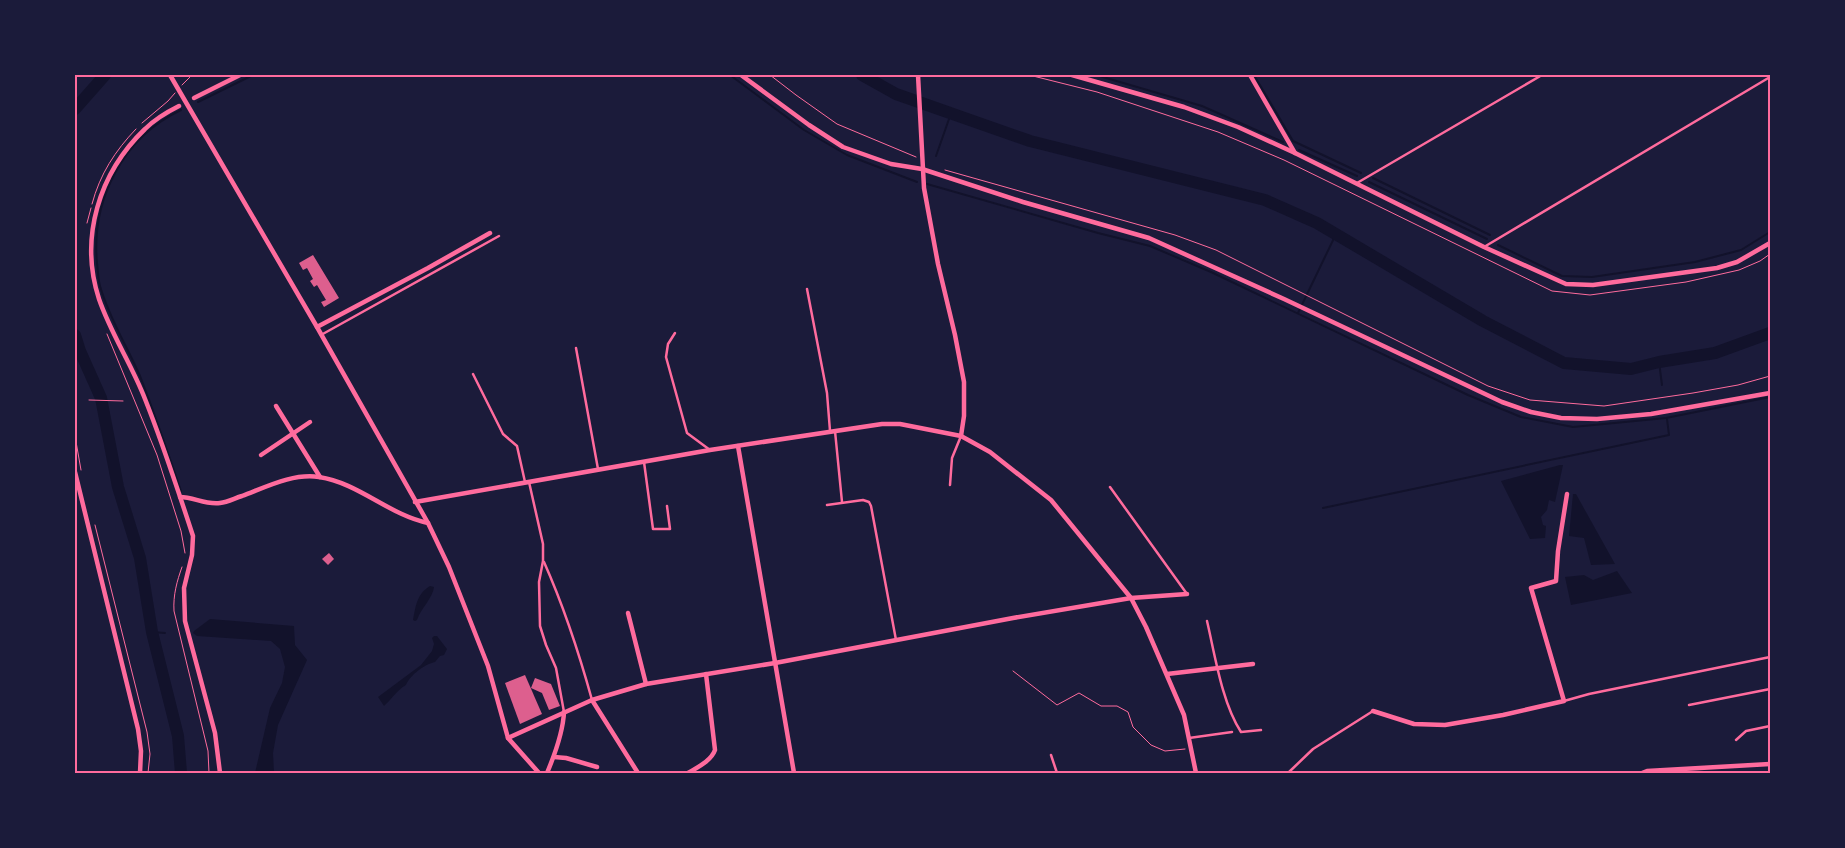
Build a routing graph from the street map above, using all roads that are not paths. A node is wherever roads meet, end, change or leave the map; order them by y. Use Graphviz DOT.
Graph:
graph roads {
  1 [pos="170,75"];
  2 [pos="240,75"];
  3 [pos="741,75"];
  4 [pos="918,75"];
  5 [pos="1073,75"];
  6 [pos="1250,75"];
  7 [pos="1542,75"];
  8 [pos="1770,77"];
  9 [pos="194,98"];
  10 [pos="180,106"];
  11 [pos="1295,153"];
  12 [pos="922,169"];
  13 [pos="1356,183"];
  14 [pos="490,233"];
  15 [pos="499,236"];
  16 [pos="1770,243"];
  17 [pos="1484,247"];
  18 [pos="807,289"];
  19 [pos="317,327"];
  20 [pos="675,334"];
  21 [pos="321,335"];
  22 [pos="576,348"];
  23 [pos="474,374"];
  24 [pos="1770,393"];
  25 [pos="276,406"];
  26 [pos="310,422"];
  27 [pos="833,431"];
  28 [pos="293,433"];
  29 [pos="961,436"];
  30 [pos="738,446"];
  31 [pos="710,450"];
  32 [pos="261,455"];
  33 [pos="644,462"];
  34 [pos="598,469"];
  35 [pos="75,472"];
  36 [pos="320,477"];
  37 [pos="527,482"];
  38 [pos="950,485"];
  39 [pos="1110,487"];
  40 [pos="1567,494"];
  41 [pos="180,497"];
  42 [pos="415,502"];
  43 [pos="842,502"];
  44 [pos="827,505"];
  45 [pos="667,506"];
  46 [pos="428,523"];
  47 [pos="543,561"];
  48 [pos="1187,594"];
  49 [pos="1131,598"];
  50 [pos="628,613"];
  51 [pos="1206,621"];
  52 [pos="896,641"];
  53 [pos="1770,657"];
  54 [pos="776,663"];
  55 [pos="1253,664"];
  56 [pos="1218,668"];
  57 [pos="706,674"];
  58 [pos="1167,674"];
  59 [pos="646,684"];
  60 [pos="1770,689"];
  61 [pos="592,700"];
  62 [pos="1564,701"];
  63 [pos="1690,705"];
  64 [pos="1373,711"];
  65 [pos="564,712"];
  66 [pos="1770,726"];
  67 [pos="1261,730"];
  68 [pos="1232,732"];
  69 [pos="508,738"];
  70 [pos="1189,738"];
  71 [pos="1736,740"];
  72 [pos="1051,755"];
  73 [pos="554,757"];
  74 [pos="1770,764"];
  75 [pos="597,767"];
  76 [pos="140,773"];
  77 [pos="220,773"];
  78 [pos="539,773"];
  79 [pos="547,773"];
  80 [pos="638,773"];
  81 [pos="688,773"];
  82 [pos="794,773"];
  83 [pos="1057,773"];
  84 [pos="1196,773"];
  85 [pos="1288,773"];
  86 [pos="1642,773"];
  1 -- 19 [label="street"];
  2 -- 9 [label="street"];
  3 -- 12 [label="street"];
  4 -- 12 [label="street"];
  5 -- 11 [label="street"];
  6 -- 11 [label="street"];
  7 -- 13 [label="lane"];
  8 -- 17 [label="lane"];
  10 -- 41 [label="street"];
  11 -- 13 [label="street"];
  12 -- 24 [label="street"];
  12 -- 29 [label="street"];
  13 -- 17 [label="street"];
  14 -- 19 [label="street"];
  15 -- 21 [label="lane"];
  16 -- 17 [label="street"];
  18 -- 27 [label="lane"];
  19 -- 21 [label="street"];
  20 -- 31 [label="lane"];
  21 -- 42 [label="street"];
  22 -- 34 [label="lane"];
  23 -- 37 [label="lane"];
  25 -- 28 [label="street"];
  26 -- 28 [label="street"];
  27 -- 29 [label="street"];
  27 -- 30 [label="street"];
  27 -- 43 [label="lane"];
  28 -- 32 [label="street"];
  28 -- 36 [label="street"];
  29 -- 38 [label="lane"];
  29 -- 49 [label="street"];
  30 -- 31 [label="street"];
  30 -- 54 [label="street"];
  31 -- 33 [label="street"];
  33 -- 34 [label="street"];
  33 -- 45 [label="lane"];
  34 -- 37 [label="street"];
  35 -- 76 [label="street"];
  36 -- 41 [label="street"];
  36 -- 46 [label="street"];
  37 -- 42 [label="street"];
  37 -- 47 [label="lane"];
  39 -- 48 [label="lane"];
  40 -- 62 [label="street"];
  41 -- 77 [label="street"];
  42 -- 46 [label="street"];
  43 -- 44 [label="lane"];
  43 -- 52 [label="lane"];
  46 -- 69 [label="street"];
  47 -- 61 [label="lane"];
  47 -- 65 [label="lane"];
  48 -- 49 [label="street"];
  49 -- 52 [label="street"];
  49 -- 58 [label="street"];
  50 -- 59 [label="street"];
  51 -- 56 [label="lane"];
  52 -- 54 [label="street"];
  53 -- 62 [label="lane"];
  54 -- 57 [label="street"];
  54 -- 82 [label="street"];
  55 -- 56 [label="street"];
  56 -- 58 [label="street"];
  56 -- 67 [label="lane"];
  57 -- 59 [label="street"];
  57 -- 81 [label="street"];
  58 -- 70 [label="street"];
  59 -- 61 [label="street"];
  60 -- 63 [label="lane"];
  61 -- 65 [label="street"];
  61 -- 80 [label="street"];
  62 -- 64 [label="street"];
  64 -- 85 [label="lane"];
  65 -- 69 [label="street"];
  65 -- 73 [label="street"];
  66 -- 71 [label="lane"];
  68 -- 70 [label="lane"];
  69 -- 78 [label="street"];
  70 -- 84 [label="street"];
  72 -- 83 [label="lane"];
  73 -- 75 [label="street"];
  73 -- 79 [label="street"];
  74 -- 86 [label="street"];
}
